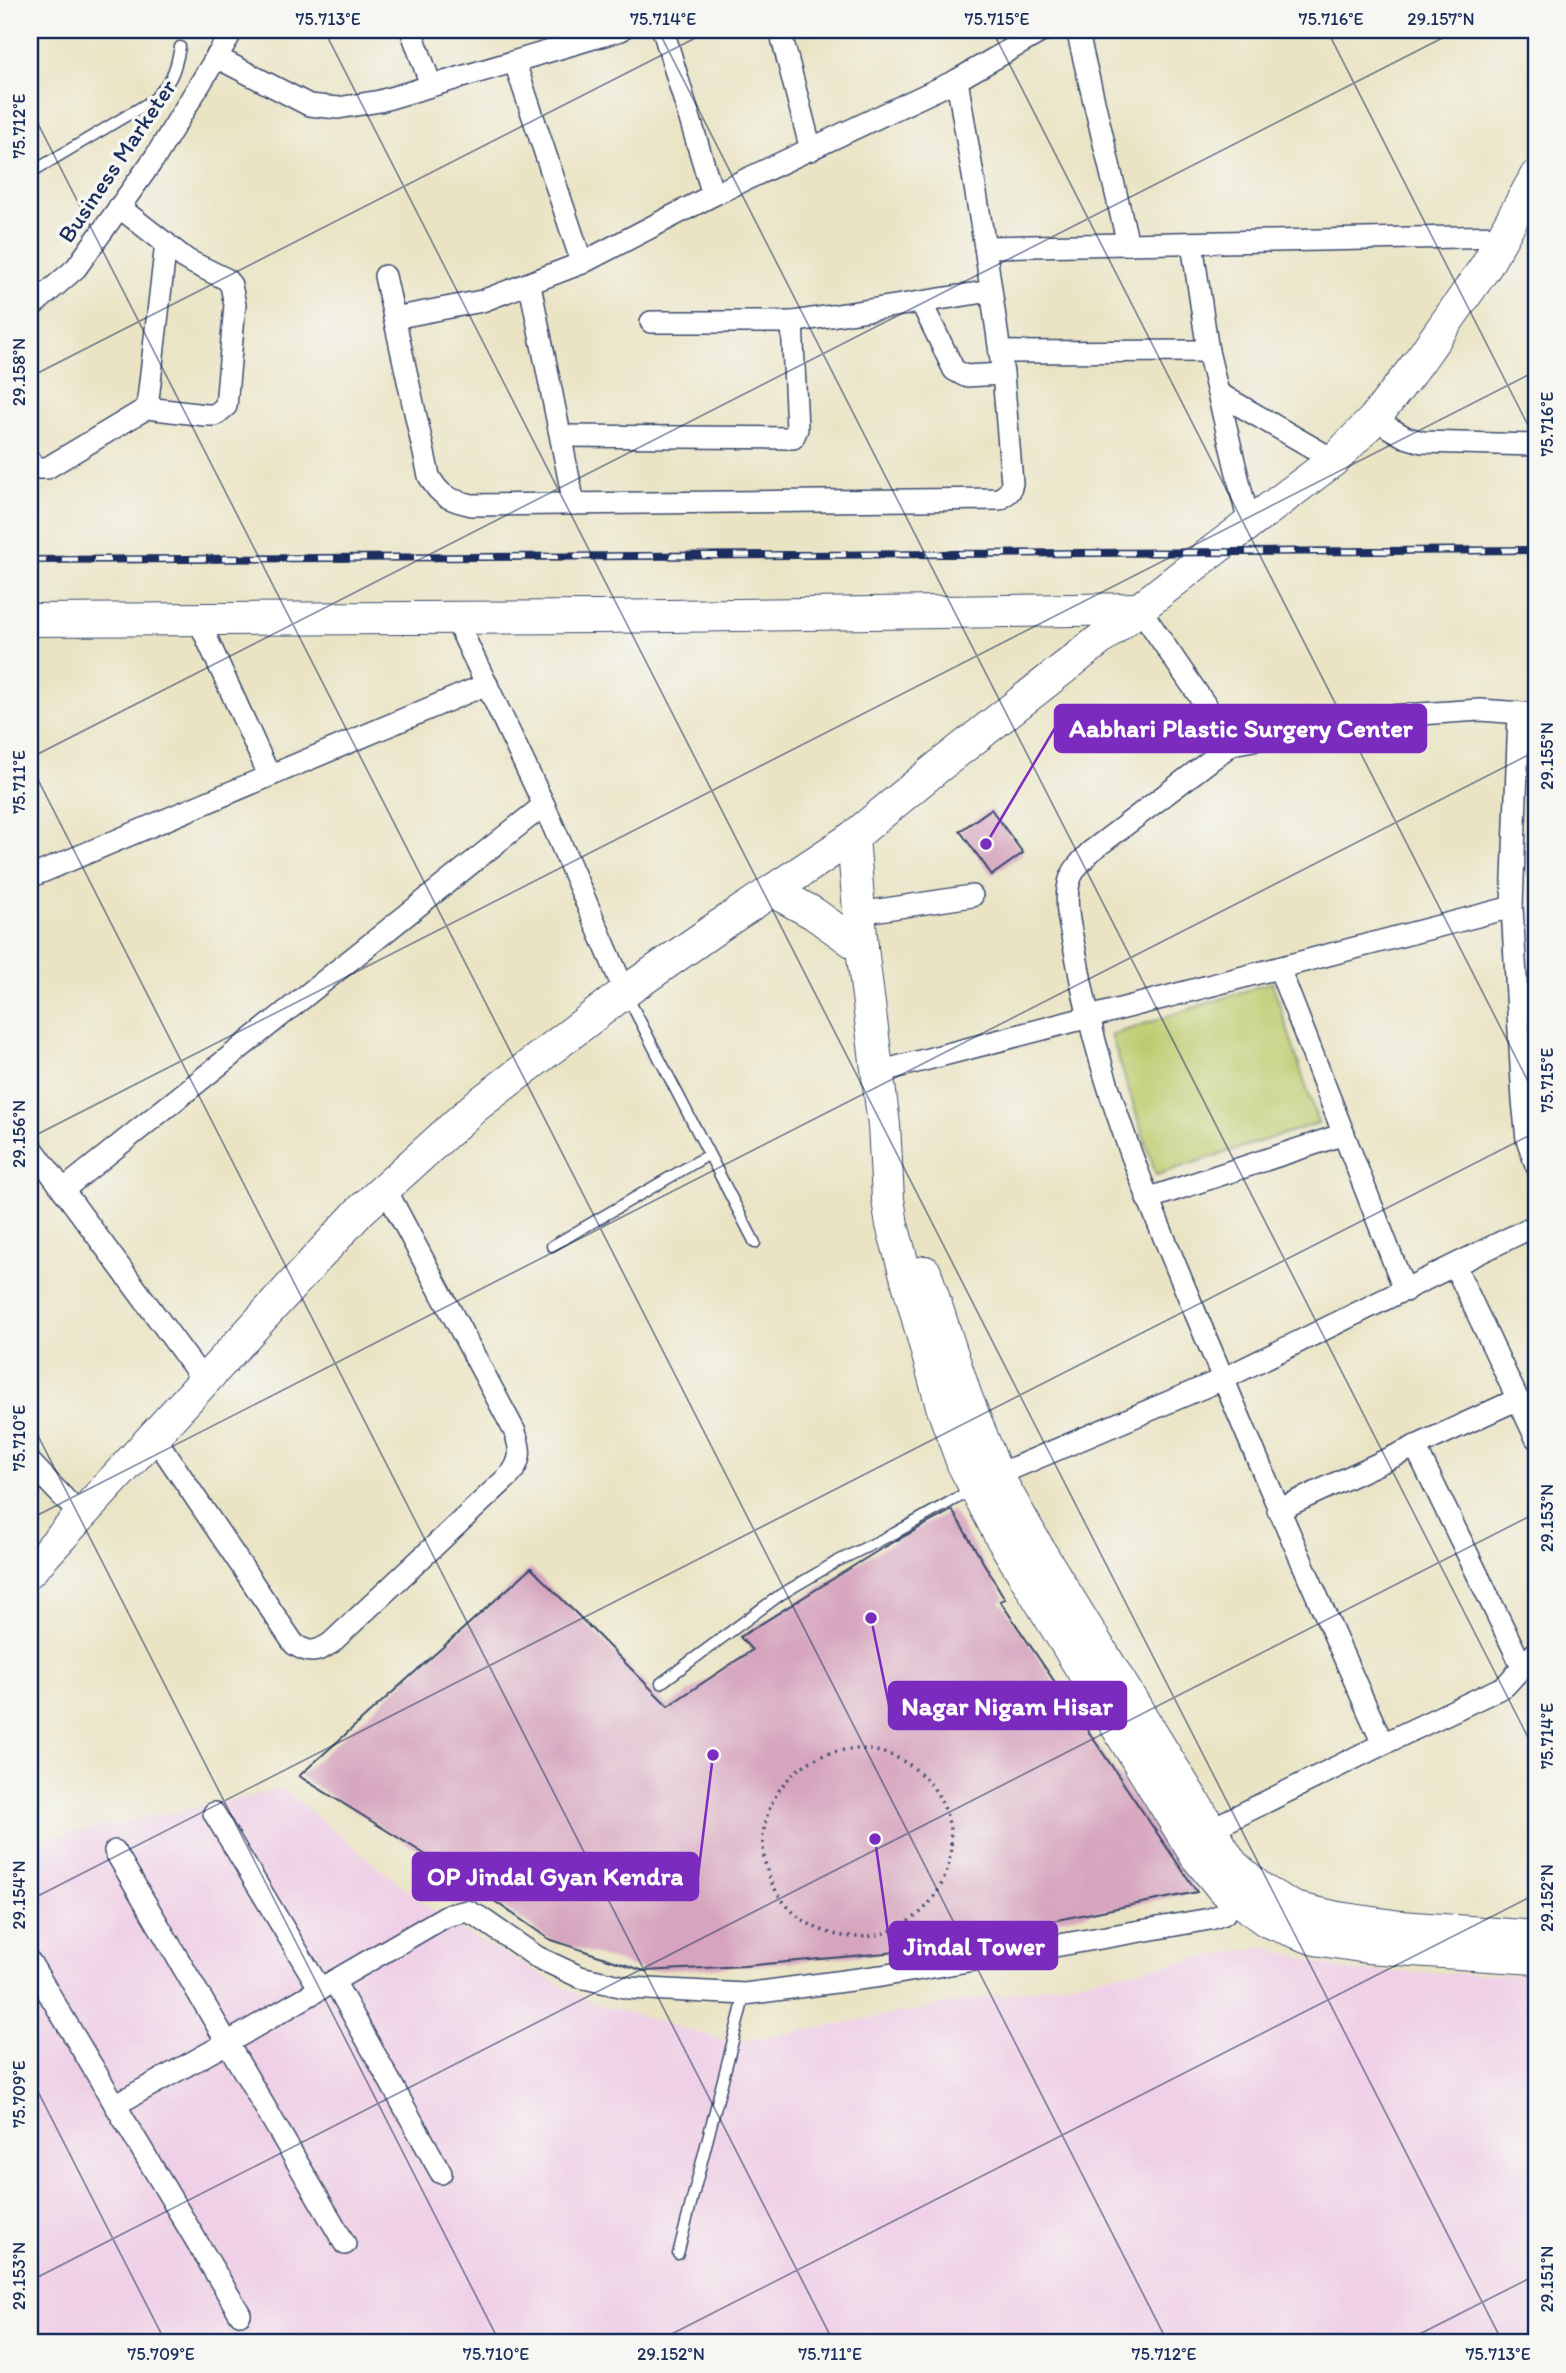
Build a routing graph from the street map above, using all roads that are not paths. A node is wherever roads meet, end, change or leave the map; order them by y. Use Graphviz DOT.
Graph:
graph roads {
  1 [pos="233,30"];
  2 [pos="411,30"];
  3 [pos="621,30"];
  4 [pos="663,30"];
  5 [pos="780,30"];
  6 [pos="1044,30"];
  7 [pos="1077,30"];
  8 [pos="551,40"];
  9 [pos="180,47"];
  10 [pos="216,57"];
  11 [pos="515,63"];
  12 [pos="957,79"];
  13 [pos="431,85"];
  14 [pos="811,150"];
  15 [pos="30,173"];
  16 [pos="1536,176"];
  17 [pos="713,195"];
  18 [pos="119,207"];
  19 [pos="1504,236"];
  20 [pos="166,243"];
  21 [pos="1192,243"];
  22 [pos="1128,244"];
  23 [pos="985,247"];
  24 [pos="583,263"];
  25 [pos="385,276"];
  26 [pos="530,285"];
  27 [pos="991,291"];
  28 [pos="921,302"];
  29 [pos="30,308"];
  30 [pos="394,318"];
  31 [pos="650,322"];
  32 [pos="792,322"];
  33 [pos="1208,351"];
  34 [pos="1000,352"];
  35 [pos="1003,374"];
  36 [pos="1218,393"];
  37 [pos="147,408"];
  38 [pos="1374,419"];
  39 [pos="561,436"];
  40 [pos="1536,445"];
  41 [pos="1334,460"];
  42 [pos="30,461"];
  43 [pos="574,504"];
  44 [pos="1249,524"];
  45 [pos="1140,609"];
  46 [pos="456,618"];
  47 [pos="198,619"];
  48 [pos="30,620"];
  49 [pos="487,684"];
  50 [pos="1528,714"];
  51 [pos="1232,744"];
  52 [pos="269,775"];
  53 [pos="544,805"];
  54 [pos="853,837"];
  55 [pos="1526,838"];
  56 [pos="30,877"];
  57 [pos="773,891"];
  58 [pos="972,896"];
  59 [pos="1511,907"];
  60 [pos="859,913"];
  61 [pos="862,948"];
  62 [pos="1279,968"];
  63 [pos="625,992"];
  64 [pos="1087,1018"];
  65 [pos="878,1072"];
  66 [pos="1531,1131"];
  67 [pos="1344,1134"];
  68 [pos="30,1145"];
  69 [pos="708,1155"];
  70 [pos="1536,1165"];
  71 [pos="385,1188"];
  72 [pos="63,1190"];
  73 [pos="1147,1199"];
  74 [pos="1536,1225"];
  75 [pos="755,1243"];
  76 [pos="552,1246"];
  77 [pos="1455,1266"];
  78 [pos="1405,1291"];
  79 [pos="1223,1379"];
  80 [pos="204,1381"];
  81 [pos="1518,1399"];
  82 [pos="154,1436"];
  83 [pos="1536,1438"];
  84 [pos="1415,1446"];
  85 [pos="30,1462"];
  86 [pos="986,1482"];
  87 [pos="1278,1510"];
  88 [pos="80,1516"];
  89 [pos="30,1571"];
  90 [pos="1529,1659"];
  91 [pos="661,1684"];
  92 [pos="1383,1744"];
  93 [pos="214,1813"];
  94 [pos="1199,1835"];
  95 [pos="115,1852"];
  96 [pos="1241,1888"];
  97 [pos="1536,1937"];
  98 [pos="1536,1958"];
  99 [pos="30,1962"];
  100 [pos="327,1985"];
  101 [pos="745,1994"];
  102 [pos="227,2043"];
  103 [pos="115,2105"];
  104 [pos="441,2173"];
  105 [pos="345,2244"];
  106 [pos="678,2254"];
  107 [pos="240,2314"];
  1 -- 10 [label="street, Business Marketer"];
  2 -- 13 [label="street"];
  3 -- 8 [label="street"];
  4 -- 17 [label="street"];
  5 -- 14 [label="street"];
  6 -- 12 [label="street"];
  7 -- 22 [label="street"];
  8 -- 11 [label="street"];
  9 -- 15 [label="lane"];
  10 -- 13 [label="street"];
  10 -- 18 [label="street, Business Marketer"];
  11 -- 13 [label="street"];
  11 -- 24 [label="street"];
  12 -- 14 [label="street"];
  12 -- 23 [label="street"];
  14 -- 17 [label="street"];
  16 -- 19 [label="street"];
  17 -- 24 [label="street"];
  18 -- 20 [label="street"];
  18 -- 29 [label="street, Business Marketer"];
  19 -- 21 [label="street"];
  19 -- 38 [label="street"];
  20 -- 37 [label="street"];
  20 -- 37 [label="street"];
  21 -- 22 [label="street"];
  21 -- 33 [label="street"];
  22 -- 23 [label="street"];
  23 -- 27 [label="street"];
  24 -- 26 [label="street"];
  25 -- 30 [label="street"];
  26 -- 30 [label="street"];
  26 -- 39 [label="street"];
  27 -- 28 [label="street"];
  27 -- 34 [label="street"];
  28 -- 32 [label="street"];
  28 -- 35 [label="street"];
  30 -- 43 [label="street"];
  31 -- 32 [label="street"];
  32 -- 39 [label="street"];
  33 -- 34 [label="street"];
  33 -- 36 [label="street"];
  34 -- 35 [label="street"];
  35 -- 43 [label="street"];
  36 -- 41 [label="street"];
  36 -- 44 [label="street"];
  37 -- 42 [label="street"];
  38 -- 40 [label="street"];
  38 -- 41 [label="street"];
  39 -- 43 [label="street"];
  41 -- 44 [label="street"];
  44 -- 45 [label="street"];
  45 -- 46 [label="street"];
  45 -- 51 [label="street"];
  45 -- 54 [label="street"];
  46 -- 47 [label="street"];
  46 -- 49 [label="street"];
  47 -- 48 [label="street"];
  47 -- 52 [label="street"];
  49 -- 52 [label="street"];
  49 -- 53 [label="street"];
  50 -- 51 [label="street"];
  50 -- 55 [label="street"];
  51 -- 64 [label="street"];
  52 -- 56 [label="street"];
  53 -- 63 [label="street"];
  53 -- 72 [label="street"];
  54 -- 57 [label="street"];
  54 -- 60 [label="street"];
  55 -- 59 [label="street"];
  57 -- 61 [label="street"];
  57 -- 63 [label="street"];
  58 -- 60 [label="street"];
  59 -- 62 [label="street"];
  59 -- 66 [label="street"];
  60 -- 61 [label="street"];
  61 -- 65 [label="street"];
  62 -- 64 [label="street"];
  62 -- 67 [label="street"];
  63 -- 69 [label="lane"];
  63 -- 71 [label="street"];
  64 -- 65 [label="street"];
  64 -- 73 [label="street"];
  65 -- 86 [label="street"];
  66 -- 70 [label="street"];
  67 -- 73 [label="street"];
  67 -- 78 [label="street"];
  68 -- 72 [label="street"];
  69 -- 75 [label="lane"];
  69 -- 76 [label="lane"];
  71 -- 80 [label="street"];
  71 -- 82 [label="street"];
  72 -- 80 [label="street"];
  73 -- 79 [label="street"];
  74 -- 77 [label="street"];
  77 -- 78 [label="street"];
  77 -- 81 [label="street"];
  78 -- 79 [label="street"];
  79 -- 86 [label="street"];
  79 -- 87 [label="street"];
  80 -- 82 [label="street"];
  81 -- 83 [label="street"];
  81 -- 84 [label="street"];
  82 -- 88 [label="street"];
  84 -- 87 [label="street"];
  84 -- 90 [label="street"];
  85 -- 88 [label="street"];
  86 -- 91 [label="lane"];
  86 -- 94 [label="street"];
  87 -- 92 [label="street"];
  88 -- 89 [label="street"];
  90 -- 92 [label="street"];
  92 -- 94 [label="street"];
  93 -- 100 [label="street"];
  94 -- 96 [label="street"];
  95 -- 102 [label="street"];
  96 -- 97 [label="street"];
  96 -- 98 [label="street"];
  96 -- 101 [label="street"];
  99 -- 103 [label="street"];
  100 -- 101 [label="street"];
  100 -- 102 [label="street"];
  100 -- 104 [label="street"];
  101 -- 106 [label="lane"];
  102 -- 103 [label="street"];
  102 -- 105 [label="street"];
  103 -- 107 [label="street"];
}
